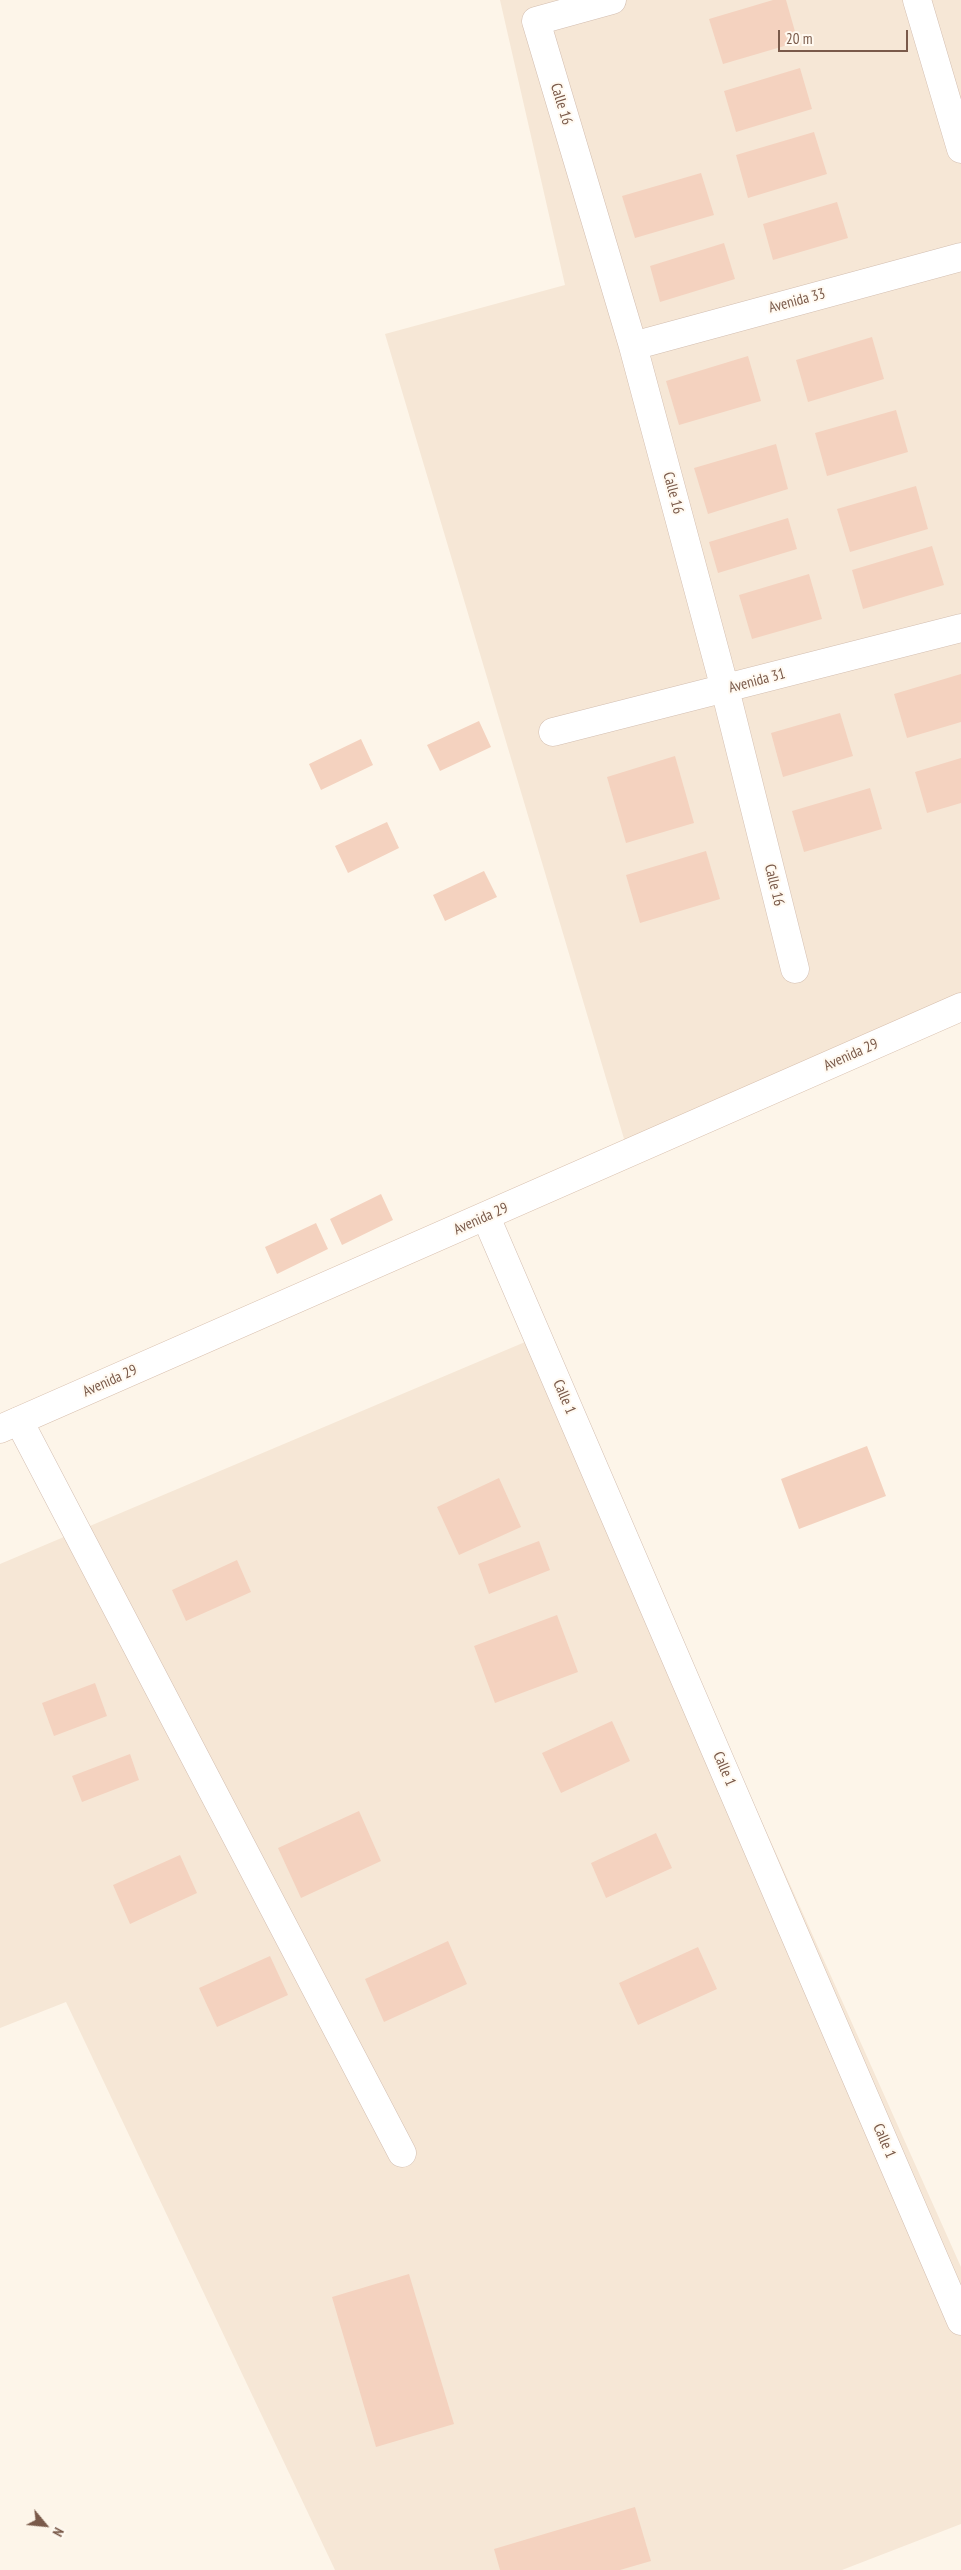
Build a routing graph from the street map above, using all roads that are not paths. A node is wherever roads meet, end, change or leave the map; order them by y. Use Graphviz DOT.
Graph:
graph roads {
  1 [pos="612,0"];
  2 [pos="917,0"];
  3 [pos="961,149"];
  4 [pos="961,257"];
  5 [pos="633,346"];
  6 [pos="961,628"];
  7 [pos="725,689"];
  8 [pos="552,732"];
  9 [pos="795,970"];
  10 [pos="961,1006"];
  11 [pos="486,1217"];
  12 [pos="10,1425"];
  13 [pos="402,2153"];
  14 [pos="961,2321"];
  1 -- 5 [label="street, Calle 16"];
  2 -- 3 [label="street"];
  4 -- 5 [label="street, Avenida 33"];
  5 -- 7 [label="street, Calle 16"];
  6 -- 7 [label="street, Avenida 31"];
  7 -- 8 [label="street, Avenida 31"];
  7 -- 9 [label="street, Calle 16"];
  10 -- 11 [label="street, Avenida 29"];
  11 -- 12 [label="street, Avenida 29"];
  11 -- 14 [label="street, Calle 1"];
  12 -- 13 [label="street"];
}
